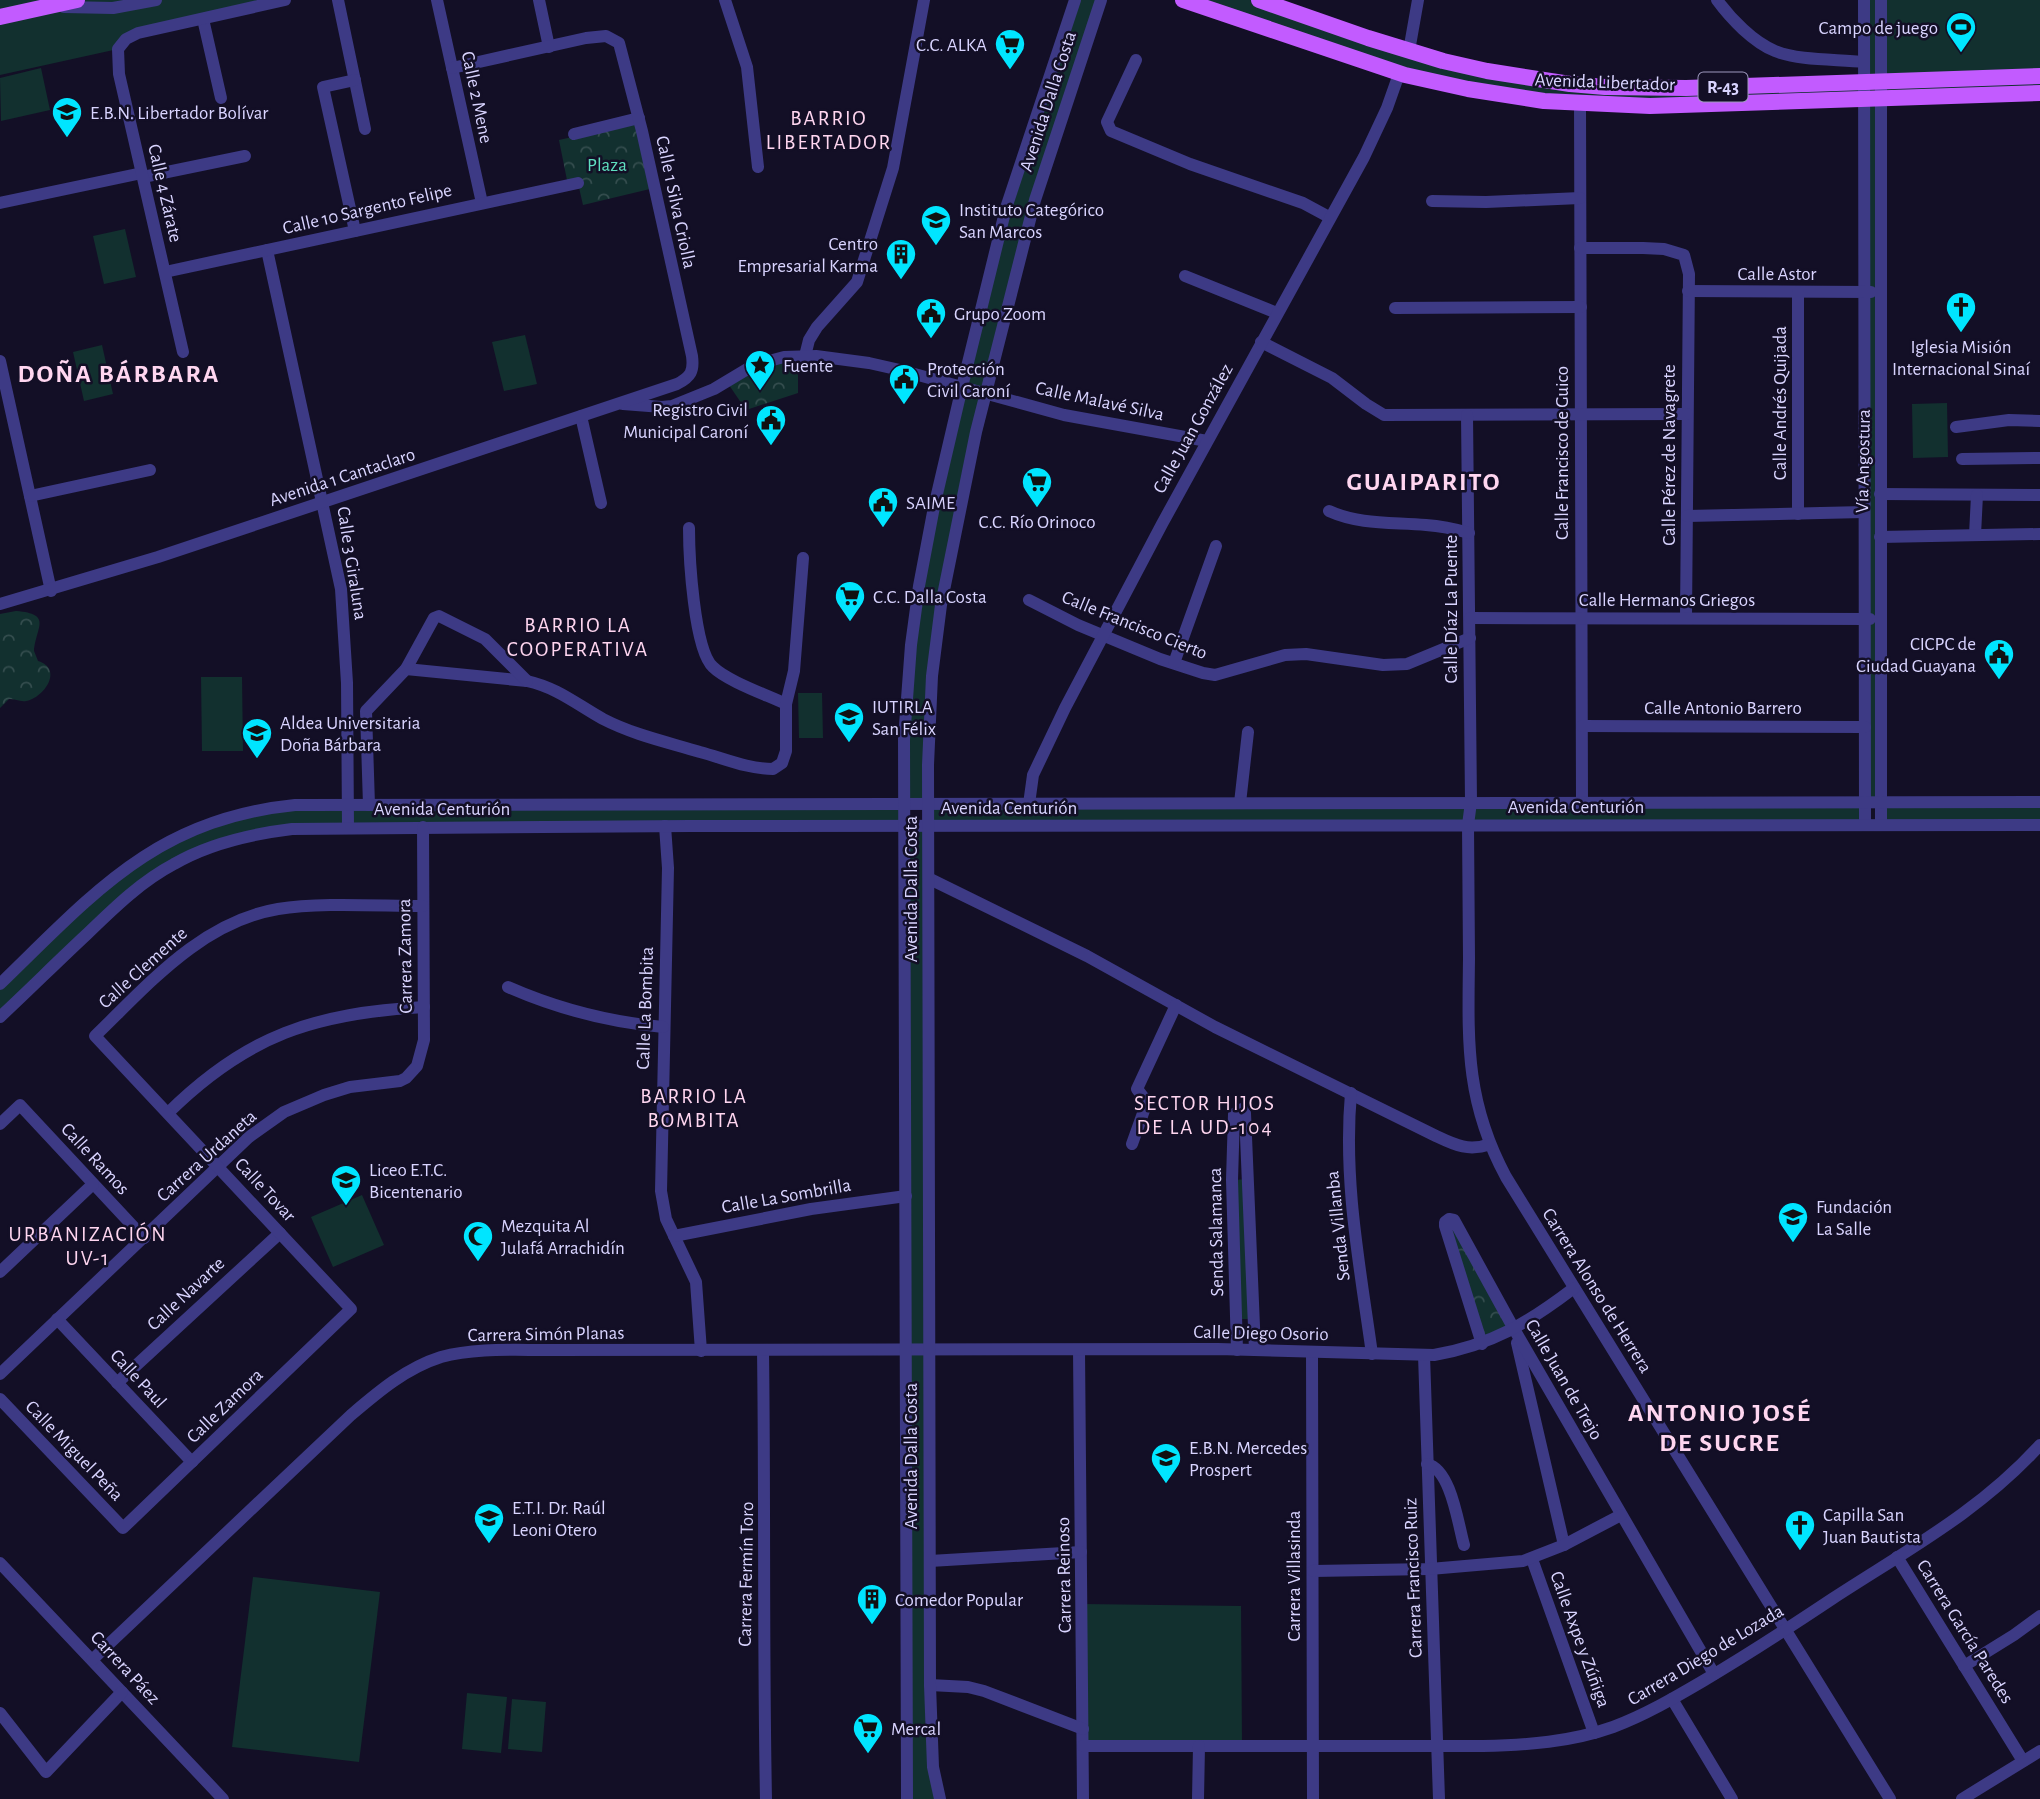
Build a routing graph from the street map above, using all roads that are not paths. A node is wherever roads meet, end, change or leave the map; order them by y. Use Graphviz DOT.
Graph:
graph roads {
  1 [pos="77,0"];
  2 [pos="156,0"];
  3 [pos="285,0"];
  4 [pos="338,0"];
  5 [pos="437,0"];
  6 [pos="539,0"];
  7 [pos="724,0"];
  8 [pos="925,0"];
  9 [pos="1075,0"];
  10 [pos="1101,0"];
  11 [pos="1183,0"];
  12 [pos="1259,0"];
  13 [pos="1418,0"];
  14 [pos="1717,0"];
  15 [pos="1864,0"];
  16 [pos="1881,0"];
  17 [pos="50,6"];
  18 [pos="0,16"];
  19 [pos="203,19"];
  20 [pos="549,47"];
  21 [pos="1409,51"];
  22 [pos="1136,60"];
  23 [pos="1864,62"];
  24 [pos="452,68"];
  25 [pos="1399,74"];
  26 [pos="2040,76"];
  27 [pos="355,80"];
  28 [pos="1864,90"];
  29 [pos="1881,90"];
  30 [pos="2040,93"];
  31 [pos="221,98"];
  32 [pos="1580,104"];
  33 [pos="639,118"];
  34 [pos="365,129"];
  35 [pos="574,134"];
  36 [pos="245,156"];
  37 [pos="758,167"];
  38 [pos="142,175"];
  39 [pos="578,183"];
  40 [pos="1580,198"];
  41 [pos="1432,201"];
  42 [pos="0,203"];
  43 [pos="482,203"];
  44 [pos="1329,217"];
  45 [pos="355,231"];
  46 [pos="1580,248"];
  47 [pos="267,250"];
  48 [pos="164,272"];
  49 [pos="1185,276"];
  50 [pos="1688,291"];
  51 [pos="1798,292"];
  52 [pos="1865,292"];
  53 [pos="1882,292"];
  54 [pos="1581,307"];
  55 [pos="1395,308"];
  56 [pos="1277,313"];
  57 [pos="1261,342"];
  58 [pos="183,352"];
  59 [pos="804,356"];
  60 [pos="0,361"];
  61 [pos="692,373"];
  62 [pos="962,387"];
  63 [pos="986,393"];
  64 [pos="620,403"];
  65 [pos="1687,414"];
  66 [pos="1467,415"];
  67 [pos="1580,415"];
  68 [pos="581,416"];
  69 [pos="2040,421"];
  70 [pos="1956,427"];
  71 [pos="1207,441"];
  72 [pos="2040,458"];
  73 [pos="1962,459"];
  74 [pos="150,470"];
  75 [pos="1880,494"];
  76 [pos="1977,495"];
  77 [pos="2040,495"];
  78 [pos="30,496"];
  79 [pos="324,502"];
  80 [pos="601,503"];
  81 [pos="1329,512"];
  82 [pos="1864,512"];
  83 [pos="1798,514"];
  84 [pos="1687,516"];
  85 [pos="689,528"];
  86 [pos="1469,533"];
  87 [pos="2040,534"];
  88 [pos="1975,535"];
  89 [pos="1880,537"];
  90 [pos="1216,547"];
  91 [pos="803,558"];
  92 [pos="51,591"];
  93 [pos="1029,600"];
  94 [pos="0,604"];
  95 [pos="1470,618"];
  96 [pos="1686,618"];
  97 [pos="1581,619"];
  98 [pos="1865,619"];
  99 [pos="1881,619"];
  100 [pos="1103,635"];
  101 [pos="1470,638"];
  102 [pos="1174,663"];
  103 [pos="406,669"];
  104 [pos="527,681"];
  105 [pos="786,704"];
  106 [pos="1582,726"];
  107 [pos="1865,727"];
  108 [pos="1248,732"];
  109 [pos="1881,774"];
  110 [pos="1865,783"];
  111 [pos="1582,801"];
  112 [pos="1838,801"];
  113 [pos="1865,801"];
  114 [pos="1881,801"];
  115 [pos="1471,802"];
  116 [pos="1905,802"];
  117 [pos="2040,802"];
  118 [pos="1240,803"];
  119 [pos="905,804"];
  120 [pos="929,804"];
  121 [pos="1029,804"];
  122 [pos="348,805"];
  123 [pos="369,805"];
  124 [pos="1865,824"];
  125 [pos="1881,824"];
  126 [pos="1468,825"];
  127 [pos="2040,825"];
  128 [pos="665,826"];
  129 [pos="905,826"];
  130 [pos="929,826"];
  131 [pos="423,827"];
  132 [pos="348,828"];
  133 [pos="930,879"];
  134 [pos="423,906"];
  135 [pos="0,984"];
  136 [pos="508,986"];
  137 [pos="1176,1005"];
  138 [pos="424,1007"];
  139 [pos="0,1017"];
  140 [pos="663,1027"];
  141 [pos="95,1036"];
  142 [pos="406,1078"];
  143 [pos="1351,1093"];
  144 [pos="168,1113"];
  145 [pos="0,1124"];
  146 [pos="1132,1144"];
  147 [pos="1490,1144"];
  148 [pos="218,1166"];
  149 [pos="93,1184"];
  150 [pos="906,1196"];
  151 [pos="280,1233"];
  152 [pos="674,1236"];
  153 [pos="144,1238"];
  154 [pos="0,1272"];
  155 [pos="1574,1288"];
  156 [pos="351,1309"];
  157 [pos="57,1319"];
  158 [pos="1514,1329"];
  159 [pos="1482,1343"];
  160 [pos="763,1350"];
  161 [pos="1079,1350"];
  162 [pos="1237,1350"];
  163 [pos="1255,1350"];
  164 [pos="701,1351"];
  165 [pos="907,1351"];
  166 [pos="929,1351"];
  167 [pos="1312,1352"];
  168 [pos="1372,1354"];
  169 [pos="1424,1355"];
  170 [pos="0,1374"];
  171 [pos="117,1382"];
  172 [pos="0,1399"];
  173 [pos="2040,1445"];
  174 [pos="192,1462"];
  175 [pos="1427,1464"];
  176 [pos="1621,1515"];
  177 [pos="123,1528"];
  178 [pos="1464,1545"];
  179 [pos="1564,1545"];
  180 [pos="1082,1552"];
  181 [pos="1898,1557"];
  182 [pos="1532,1559"];
  183 [pos="930,1561"];
  184 [pos="0,1563"];
  185 [pos="1430,1569"];
  186 [pos="1313,1571"];
  187 [pos="2040,1616"];
  188 [pos="1785,1630"];
  189 [pos="92,1660"];
  190 [pos="1964,1665"];
  191 [pos="1714,1674"];
  192 [pos="930,1685"];
  193 [pos="122,1692"];
  194 [pos="1672,1699"];
  195 [pos="0,1713"];
  196 [pos="1083,1729"];
  197 [pos="1594,1733"];
  198 [pos="1083,1745"];
  199 [pos="1199,1746"];
  200 [pos="1314,1746"];
  201 [pos="1438,1746"];
  202 [pos="2040,1751"];
  203 [pos="2023,1761"];
  204 [pos="1966,1798"];
  205 [pos="223,1799"];
  206 [pos="766,1799"];
  207 [pos="907,1799"];
  208 [pos="940,1799"];
  209 [pos="1083,1799"];
  210 [pos="1198,1799"];
  211 [pos="1313,1799"];
  212 [pos="1438,1799"];
  213 [pos="1732,1799"];
  214 [pos="1890,1799"];
  1 -- 17 [label="main road"];
  2 -- 17 [label="street"];
  3 -- 19 [label="street"];
  4 -- 27 [label="street"];
  5 -- 24 [label="street, Calle 2 Mene"];
  6 -- 20 [label="street"];
  7 -- 37 [label="street"];
  8 -- 59 [label="street"];
  9 -- 62 [label="street, Avenida Dalla Costa"];
  10 -- 63 [label="street, Avenida Dalla Costa"];
  11 -- 25 [label="main road, Avenida Libertador / R-43"];
  12 -- 21 [label="main road, Avenida Libertador / R-43"];
  13 -- 21 [label="street"];
  14 -- 23 [label="street"];
  15 -- 23 [label="street, Vía Angostura"];
  16 -- 29 [label="street, Vía Angostura"];
  17 -- 18 [label="main road"];
  19 -- 31 [label="street"];
  19 -- 38 [label="street, Calle 4 Zárate"];
  20 -- 24 [label="street"];
  20 -- 33 [label="street, Calle 1 Silva Criolla"];
  21 -- 28 [label="main road, Avenida Libertador / R-43"];
  22 -- 44 [label="street"];
  23 -- 28 [label="street, Vía Angostura"];
  24 -- 43 [label="street, Calle 2 Mene"];
  25 -- 32 [label="main road, Avenida Libertador / R-43"];
  25 -- 44 [label="street, Calle Juan González"];
  26 -- 29 [label="main road, Avenida Libertador / R-43"];
  27 -- 34 [label="street"];
  27 -- 45 [label="street"];
  28 -- 29 [label="main road, Avenida Libertador / R-43"];
  28 -- 32 [label="main road, Avenida Libertador / R-43"];
  28 -- 52 [label="street, Vía Angostura"];
  29 -- 30 [label="main road, Avenida Libertador / R-43"];
  29 -- 53 [label="street, Vía Angostura"];
  32 -- 40 [label="street, Calle Francisco de Guico"];
  33 -- 35 [label="street"];
  33 -- 61 [label="street, Calle 1 Silva Criolla"];
  36 -- 38 [label="street"];
  38 -- 42 [label="street"];
  38 -- 48 [label="street, Calle 4 Zárate"];
  39 -- 43 [label="street, Calle 10 Sargento Felipe"];
  40 -- 41 [label="street"];
  40 -- 46 [label="street, Calle Francisco de Guico"];
  43 -- 45 [label="street, Calle 10 Sargento Felipe"];
  44 -- 56 [label="street, Calle Juan González"];
  45 -- 47 [label="street, Calle 10 Sargento Felipe"];
  46 -- 50 [label="street, Calle Pérez de Navagrete"];
  46 -- 54 [label="street, Calle Francisco de Guico"];
  47 -- 48 [label="street, Calle 10 Sargento Felipe"];
  47 -- 79 [label="street, Calle 3 Giraluna"];
  48 -- 58 [label="street, Calle 4 Zárate"];
  49 -- 56 [label="street"];
  50 -- 51 [label="street, Calle Astor"];
  50 -- 65 [label="street, Calle Pérez de Navagrete"];
  51 -- 52 [label="street, Calle Astor"];
  51 -- 83 [label="street, Calle Andrés Quijada"];
  52 -- 53 [label="street, Calle Astor"];
  52 -- 82 [label="street, Vía Angostura"];
  53 -- 75 [label="street, Vía Angostura"];
  54 -- 55 [label="street"];
  54 -- 67 [label="street, Calle Francisco de Guico"];
  56 -- 57 [label="street, Calle Juan González"];
  57 -- 66 [label="street"];
  57 -- 71 [label="street, Calle Juan González"];
  59 -- 62 [label="street, Calle Malavé Silva"];
  59 -- 64 [label="street, Calle Malavé Silva"];
  60 -- 78 [label="street"];
  61 -- 64 [label="street, Avenida 1 Cantaclaro"];
  62 -- 63 [label="street, Calle Malavé Silva"];
  62 -- 119 [label="street, Avenida Dalla Costa"];
  63 -- 71 [label="street, Calle Malavé Silva"];
  63 -- 120 [label="street, Avenida Dalla Costa"];
  64 -- 68 [label="street, Avenida 1 Cantaclaro"];
  65 -- 67 [label="street"];
  65 -- 84 [label="street, Calle Pérez de Navagrete"];
  66 -- 67 [label="street"];
  66 -- 86 [label="street, Calle Díaz La Puente"];
  67 -- 97 [label="street, Calle Francisco de Guico"];
  68 -- 79 [label="street, Avenida 1 Cantaclaro"];
  68 -- 80 [label="street"];
  69 -- 70 [label="street"];
  71 -- 100 [label="street, Calle Juan González"];
  72 -- 73 [label="street"];
  74 -- 78 [label="street"];
  75 -- 76 [label="street"];
  75 -- 89 [label="street, Vía Angostura"];
  76 -- 77 [label="street"];
  76 -- 88 [label="street"];
  78 -- 92 [label="street"];
  79 -- 92 [label="street, Avenida 1 Cantaclaro"];
  79 -- 122 [label="street, Calle 3 Giraluna"];
  81 -- 86 [label="street"];
  82 -- 83 [label="street"];
  82 -- 98 [label="street, Vía Angostura"];
  83 -- 84 [label="street"];
  84 -- 96 [label="street, Calle Pérez de Navagrete"];
  85 -- 105 [label="street"];
  86 -- 95 [label="street, Calle Díaz La Puente"];
  87 -- 88 [label="street"];
  88 -- 89 [label="street"];
  89 -- 99 [label="street, Vía Angostura"];
  90 -- 102 [label="street"];
  91 -- 105 [label="street"];
  92 -- 94 [label="street, Avenida 1 Cantaclaro"];
  93 -- 100 [label="street, Calle Francisco Cierto"];
  95 -- 97 [label="street, Calle Hermanos Griegos"];
  95 -- 101 [label="street, Calle Díaz La Puente"];
  96 -- 97 [label="street, Calle Hermanos Griegos"];
  96 -- 98 [label="street, Calle Hermanos Griegos"];
  97 -- 106 [label="street, Calle Francisco de Guico"];
  98 -- 99 [label="street, Calle Hermanos Griegos"];
  98 -- 107 [label="street, Vía Angostura"];
  99 -- 109 [label="street, Vía Angostura"];
  100 -- 102 [label="street, Calle Francisco Cierto"];
  100 -- 121 [label="street, Calle Juan González"];
  101 -- 102 [label="street, Calle Francisco Cierto"];
  101 -- 115 [label="street, Calle Díaz La Puente"];
  103 -- 104 [label="street"];
  103 -- 104 [label="street"];
  103 -- 123 [label="street"];
  104 -- 105 [label="street"];
  106 -- 107 [label="street, Calle Antonio Barrero"];
  106 -- 111 [label="street, Calle Francisco de Guico"];
  107 -- 110 [label="street, Vía Angostura"];
  108 -- 118 [label="street"];
  109 -- 114 [label="street, Vía Angostura"];
  109 -- 116 [label="street"];
  110 -- 112 [label="street"];
  110 -- 113 [label="street, Vía Angostura"];
  111 -- 112 [label="street, Avenida Centurión"];
  111 -- 115 [label="street, Avenida Centurión"];
  112 -- 113 [label="street, Avenida Centurión"];
  113 -- 114 [label="street, Avenida Centurión"];
  113 -- 124 [label="street, Vía Angostura"];
  114 -- 116 [label="street, Avenida Centurión"];
  114 -- 125 [label="street, Vía Angostura"];
  115 -- 118 [label="street, Avenida Centurión"];
  115 -- 126 [label="street, Calle Díaz La Puente"];
  116 -- 117 [label="street, Avenida Centurión"];
  118 -- 121 [label="street, Avenida Centurión"];
  119 -- 120 [label="street, Avenida Centurión"];
  119 -- 123 [label="street, Avenida Centurión"];
  119 -- 129 [label="street, Avenida Dalla Costa"];
  120 -- 121 [label="street, Avenida Centurión"];
  120 -- 130 [label="street, Avenida Dalla Costa"];
  122 -- 123 [label="street, Avenida Centurión"];
  122 -- 132 [label="street, Calle 3 Giraluna"];
  122 -- 135 [label="street, Avenida Centurión"];
  124 -- 125 [label="street, Avenida Centurión"];
  124 -- 126 [label="street, Avenida Centurión"];
  125 -- 127 [label="street, Avenida Centurión"];
  126 -- 130 [label="street, Avenida Centurión"];
  126 -- 147 [label="street, Carrera Alonso de Herrera"];
  128 -- 129 [label="street, Avenida Centurión"];
  128 -- 131 [label="street, Avenida Centurión"];
  128 -- 140 [label="street, Calle La Bombita"];
  129 -- 130 [label="street, Avenida Centurión"];
  129 -- 150 [label="street, Avenida Dalla Costa"];
  130 -- 133 [label="street, Avenida Dalla Costa"];
  131 -- 132 [label="street, Avenida Centurión"];
  131 -- 134 [label="street, Carrera Zamora"];
  132 -- 139 [label="street, Avenida Centurión"];
  133 -- 137 [label="street"];
  133 -- 166 [label="street, Avenida Dalla Costa"];
  134 -- 138 [label="street, Carrera Zamora"];
  134 -- 141 [label="street, Calle Clemente"];
  136 -- 140 [label="street"];
  137 -- 143 [label="street"];
  137 -- 146 [label="street"];
  138 -- 142 [label="street, Carrera Zamora"];
  138 -- 144 [label="street"];
  140 -- 152 [label="street, Calle La Bombita"];
  141 -- 144 [label="street, Calle Tovar"];
  142 -- 148 [label="street, Carrera Urdaneta"];
  143 -- 147 [label="street"];
  143 -- 168 [label="street, Senda Villanba"];
  144 -- 148 [label="street, Calle Tovar"];
  145 -- 149 [label="street, Calle Ramos"];
  147 -- 155 [label="street, Carrera Alonso de Herrera"];
  148 -- 151 [label="street, Calle Tovar"];
  148 -- 153 [label="street, Carrera Urdaneta"];
  149 -- 153 [label="street, Calle Ramos"];
  149 -- 154 [label="street"];
  150 -- 152 [label="street, Calle La Sombrilla"];
  150 -- 165 [label="street, Avenida Dalla Costa"];
  151 -- 156 [label="street, Calle Tovar"];
  151 -- 171 [label="street, Calle Navarte"];
  152 -- 164 [label="street, Calle La Bombita"];
  153 -- 157 [label="street, Carrera Urdaneta"];
  155 -- 158 [label="street, Calle Diego Osorio"];
  155 -- 188 [label="street, Carrera Alonso de Herrera"];
  156 -- 174 [label="street, Calle Zamora"];
  157 -- 170 [label="street, Carrera Urdaneta"];
  157 -- 171 [label="street, Calle Paul"];
  158 -- 159 [label="street, Calle Diego Osorio"];
  158 -- 159 [label="street, Calle Juan de Trejo"];
  158 -- 176 [label="street, Calle Juan de Trejo"];
  158 -- 179 [label="street"];
  159 -- 169 [label="street, Calle Diego Osorio"];
  160 -- 164 [label="street, Carrera Simón Planas"];
  160 -- 165 [label="street, Carrera Simón Planas"];
  160 -- 206 [label="street, Carrera Fermín Toro"];
  161 -- 162 [label="street, Calle Diego Osorio"];
  161 -- 166 [label="street, Calle Diego Osorio"];
  161 -- 180 [label="street, Carrera Reinoso"];
  162 -- 163 [label="street, Calle Diego Osorio"];
  162 -- 163 [label="street, Senda Salamanca"];
  163 -- 167 [label="street, Calle Diego Osorio"];
  164 -- 189 [label="street, Carrera Simón Planas"];
  165 -- 166 [label="street, Calle Diego Osorio"];
  165 -- 207 [label="street, Avenida Dalla Costa"];
  166 -- 183 [label="street, Avenida Dalla Costa"];
  167 -- 168 [label="street, Calle Diego Osorio"];
  167 -- 186 [label="street, Carrera Villasinda"];
  168 -- 169 [label="street, Calle Diego Osorio"];
  169 -- 175 [label="street, Carrera Francisco Ruiz"];
  171 -- 174 [label="street, Calle Paul"];
  172 -- 177 [label="street, Calle Miguel Peña"];
  173 -- 181 [label="street, Carrera Diego de Lozada"];
  174 -- 177 [label="street, Calle Zamora"];
  175 -- 178 [label="street"];
  175 -- 185 [label="street, Carrera Francisco Ruiz"];
  176 -- 179 [label="street"];
  176 -- 191 [label="street, Calle Juan de Trejo"];
  179 -- 182 [label="street"];
  180 -- 183 [label="street"];
  180 -- 196 [label="street, Carrera Reinoso"];
  181 -- 188 [label="street, Carrera Diego de Lozada"];
  181 -- 190 [label="street, Carrera García Paredes"];
  182 -- 185 [label="street"];
  182 -- 197 [label="street, Calle Axpe y Zúñiga"];
  183 -- 192 [label="street, Avenida Dalla Costa"];
  184 -- 189 [label="street, Carrera Páez"];
  185 -- 186 [label="street"];
  185 -- 201 [label="street, Carrera Francisco Ruiz"];
  186 -- 200 [label="street, Carrera Villasinda"];
  187 -- 190 [label="street"];
  188 -- 191 [label="street, Carrera Diego de Lozada"];
  188 -- 214 [label="street, Carrera Alonso de Herrera"];
  189 -- 193 [label="street, Carrera Páez"];
  190 -- 203 [label="street, Carrera García Paredes"];
  191 -- 194 [label="street, Carrera Diego de Lozada"];
  192 -- 196 [label="street"];
  192 -- 208 [label="street, Avenida Dalla Costa"];
  193 -- 195 [label="street"];
  193 -- 205 [label="street, Carrera Páez"];
  194 -- 197 [label="street, Carrera Diego de Lozada"];
  194 -- 213 [label="street"];
  196 -- 198 [label="street, Carrera Reinoso"];
  197 -- 201 [label="street, Carrera Diego de Lozada"];
  198 -- 199 [label="street, Carrera Diego de Lozada"];
  198 -- 209 [label="street, Carrera Reinoso"];
  199 -- 200 [label="street, Carrera Diego de Lozada"];
  199 -- 210 [label="street"];
  200 -- 201 [label="street, Carrera Diego de Lozada"];
  200 -- 211 [label="street, Carrera Villasinda"];
  201 -- 212 [label="street, Carrera Francisco Ruiz"];
  202 -- 203 [label="street"];
  203 -- 204 [label="street"];
}
